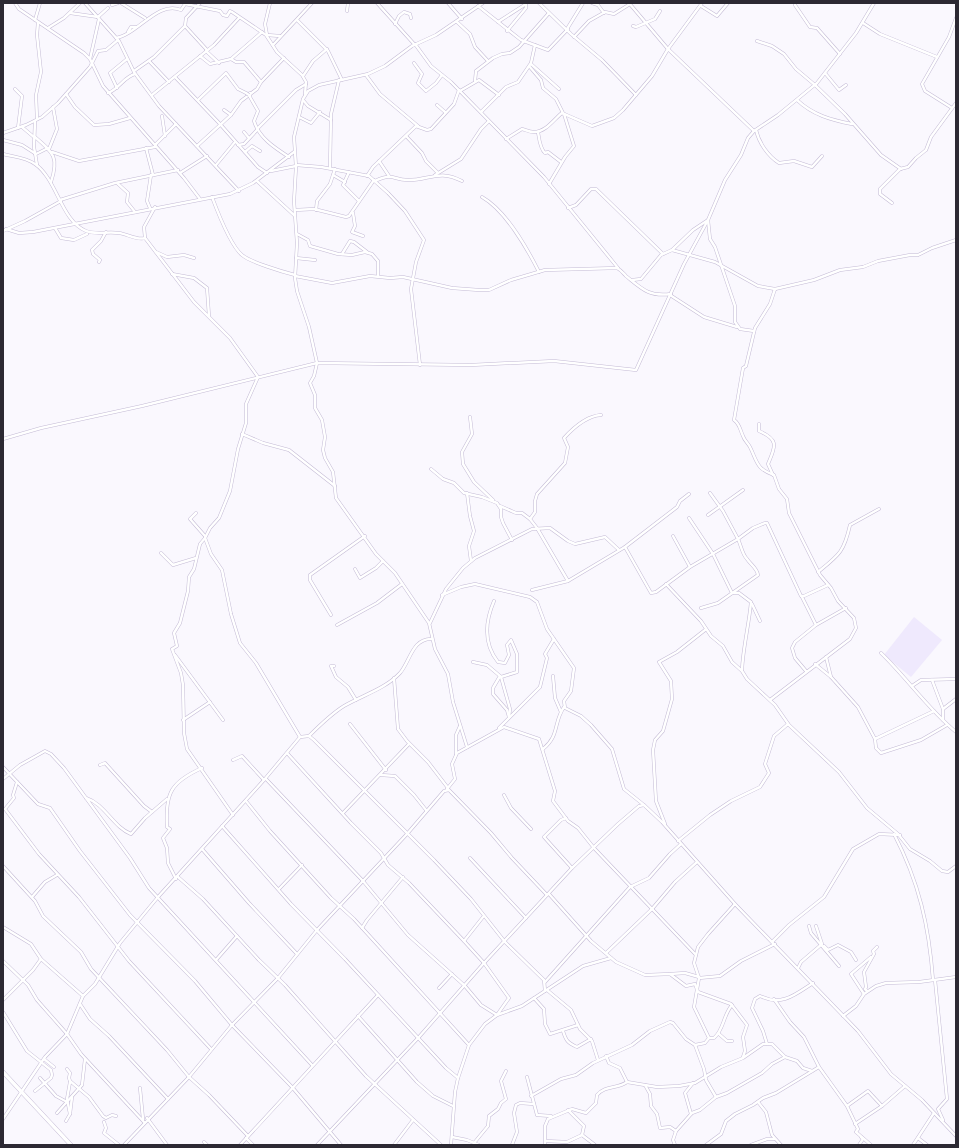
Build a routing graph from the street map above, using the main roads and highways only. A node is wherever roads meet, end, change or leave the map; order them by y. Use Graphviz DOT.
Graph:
graph roads {
  1 [pos="3,1072"];
  2 [pos="71,1145"];
  1 -- 2 [label="main road"];
}
